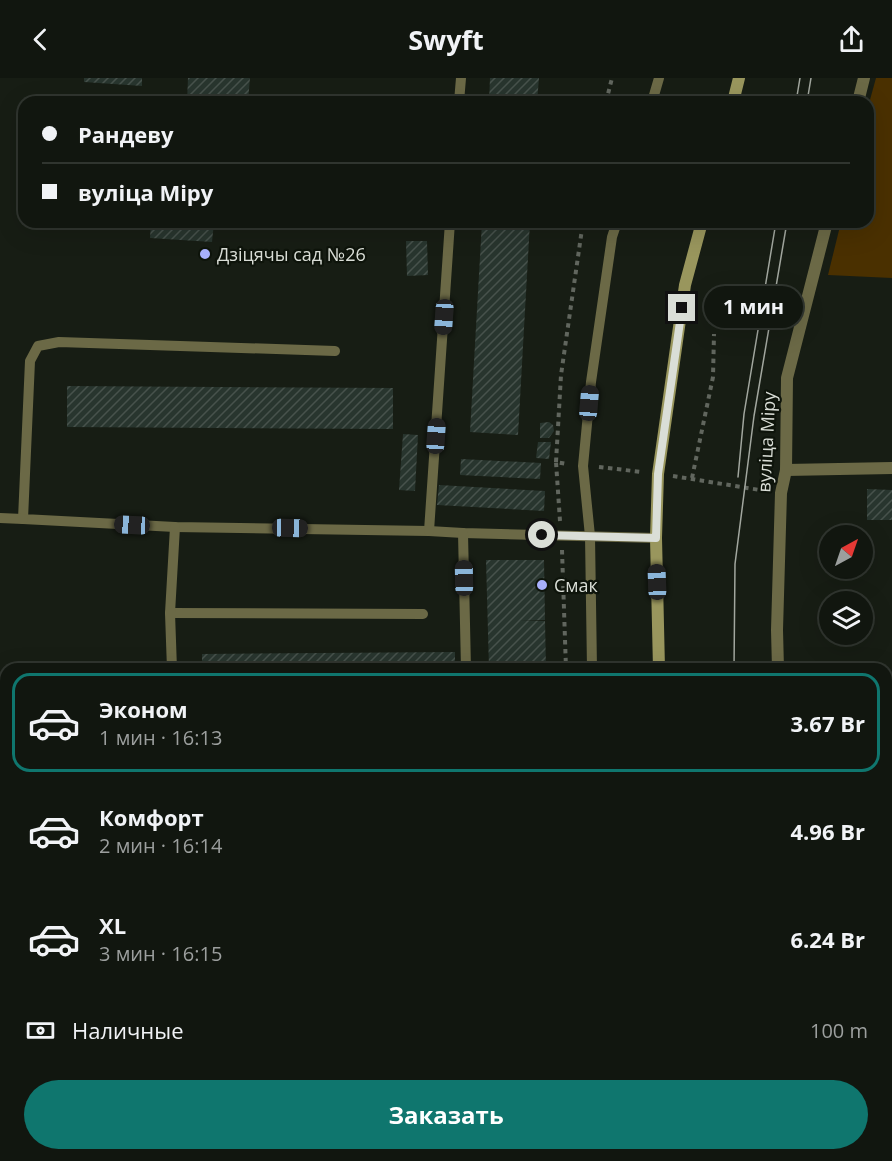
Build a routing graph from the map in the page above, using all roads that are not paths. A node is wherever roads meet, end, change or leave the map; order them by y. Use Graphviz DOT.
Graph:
graph roads {
  1 [pos="460,78"];
  2 [pos="659,78"];
  3 [pos="739,78"];
  4 [pos="864,78"];
  5 [pos="459,96"];
  6 [pos="654,96"];
  7 [pos="734,96"];
  8 [pos="860,96"];
  9 [pos="450,228"];
  10 [pos="615,228"];
  11 [pos="700,228"];
  12 [pos="825,228"];
  13 [pos="335,351"];
  14 [pos="892,468"];
  15 [pos="786,470"];
  16 [pos="0,518"];
  17 [pos="23,519"];
  18 [pos="175,526"];
  19 [pos="429,531"];
  20 [pos="463,533"];
  21 [pos="591,536"];
  22 [pos="656,538"];
  23 [pos="170,613"];
  24 [pos="423,615"];
  25 [pos="172,663"];
  26 [pos="466,663"];
  27 [pos="592,663"];
  28 [pos="659,663"];
  29 [pos="778,663"];
  1 -- 5 [label="lane"];
  2 -- 6 [label="lane"];
  3 -- 7 [label="main road"];
  4 -- 8 [label="street"];
  9 -- 19 [label="lane"];
  10 -- 21 [label="lane"];
  11 -- 22 [label="main road"];
  12 -- 15 [label="street, вуліца Міру"];
  13 -- 17 [label="lane"];
  14 -- 15 [label="street"];
  15 -- 29 [label="street, вуліца Міру"];
  16 -- 17 [label="lane"];
  17 -- 18 [label="lane"];
  18 -- 19 [label="lane"];
  18 -- 23 [label="lane"];
  19 -- 20 [label="lane"];
  20 -- 21 [label="lane"];
  20 -- 26 [label="lane"];
  21 -- 22 [label="lane"];
  21 -- 27 [label="lane"];
  22 -- 28 [label="main road"];
  23 -- 24 [label="lane"];
  23 -- 25 [label="lane"];
}
